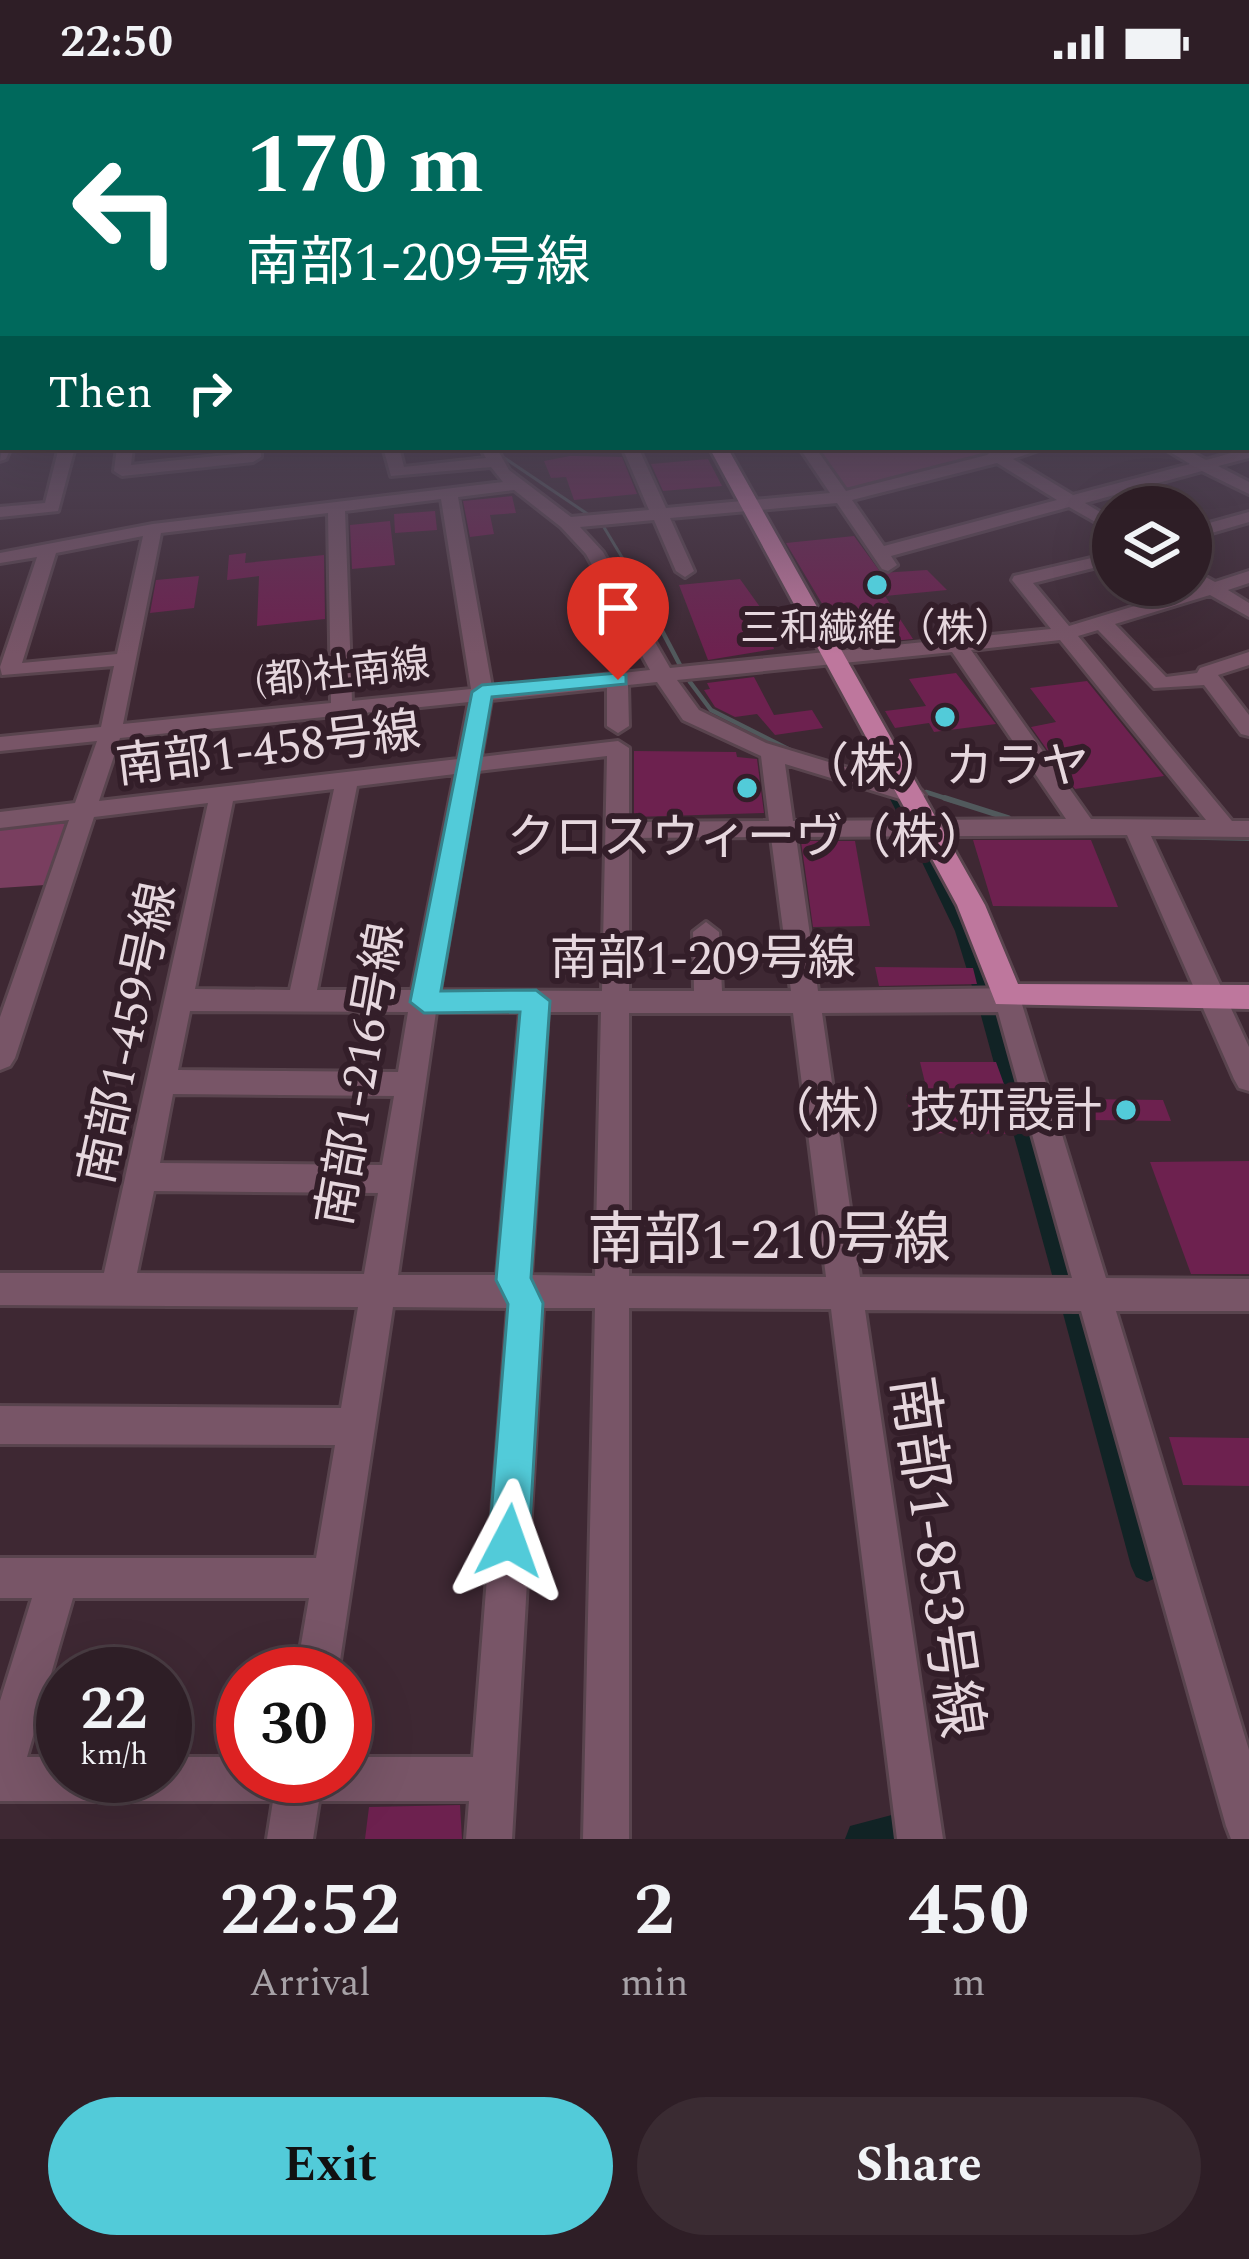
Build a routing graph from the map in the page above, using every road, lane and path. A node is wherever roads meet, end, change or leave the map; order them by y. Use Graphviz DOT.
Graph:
graph roads {
  1 [pos="56,491"];
  2 [pos="477,491"];
  3 [pos="526,491"];
  4 [pos="650,491"];
  5 [pos="743,491"];
  6 [pos="838,491"];
  7 [pos="862,491"];
  8 [pos="1055,491"];
  9 [pos="1108,491"];
  10 [pos="449,495"];
  11 [pos="842,497"];
  12 [pos="1071,501"];
  13 [pos="751,506"];
  14 [pos="336,508"];
  15 [pos="0,512"];
  16 [pos="660,514"];
  17 [pos="1092,514"];
  18 [pos="1249,517"];
  19 [pos="567,523"];
  20 [pos="1212,528"];
  21 [pos="153,529"];
  22 [pos="48,549"];
  23 [pos="0,558"];
  24 [pos="1092,564"];
  25 [pos="685,571"];
  26 [pos="1249,577"];
  27 [pos="1213,589"];
  28 [pos="1249,611"];
  29 [pos="1104,624"];
  30 [pos="1064,634"];
  31 [pos="958,646"];
  32 [pos="1249,658"];
  33 [pos="125,659"];
  34 [pos="836,660"];
  35 [pos="664,676"];
  36 [pos="1209,678"];
  37 [pos="618,686"];
  38 [pos="482,692"];
  39 [pos="343,706"];
  40 [pos="1249,729"];
  41 [pos="111,732"];
  42 [pos="618,737"];
  43 [pos="0,744"];
  44 [pos="772,753"];
  45 [pos="469,766"];
  46 [pos="347,780"];
  47 [pos="222,794"];
  48 [pos="913,795"];
  49 [pos="86,811"];
  50 [pos="0,820"];
  51 [pos="1083,825"];
  52 [pos="1135,827"];
  53 [pos="1238,829"];
  54 [pos="619,830"];
  55 [pos="782,830"];
  56 [pos="932,831"];
  57 [pos="706,932"];
  58 [pos="1212,995"];
  59 [pos="1007,996"];
  60 [pos="1249,997"];
  61 [pos="181,1000"];
  62 [pos="301,1001"];
  63 [pos="536,1001"];
  64 [pos="615,1001"];
  65 [pos="424,1002"];
  66 [pos="709,1002"];
  67 [pos="805,1002"];
  68 [pos="0,1058"];
  69 [pos="1249,1079"];
  70 [pos="162,1082"];
  71 [pos="411,1084"];
  72 [pos="140,1177"];
  73 [pos="396,1179"];
  74 [pos="0,1289"];
  75 [pos="117,1290"];
  76 [pos="613,1291"];
  77 [pos="843,1291"];
  78 [pos="376,1292"];
  79 [pos="520,1292"];
  80 [pos="1092,1294"];
  81 [pos="1249,1295"];
  82 [pos="0,1425"];
  83 [pos="355,1427"];
  84 [pos="0,1578"];
  85 [pos="59,1578"];
  86 [pos="333,1578"];
  87 [pos="322,1647"];
  88 [pos="0,1775"];
  89 [pos="216,1776"];
  90 [pos="372,1778"];
  91 [pos="492,1779"];
  92 [pos="296,1803"];
  93 [pos="1249,1826"];
  94 [pos="290,1839"];
  95 [pos="489,1839"];
  96 [pos="606,1839"];
  97 [pos="920,1839"];
  1 -- 15 [label="street"];
  2 -- 10 [label="street"];
  3 -- 19 [label="street"];
  4 -- 16 [label="street"];
  5 -- 13 [label="main road"];
  6 -- 11 [label="street"];
  7 -- 11 [label="street"];
  8 -- 12 [label="street"];
  9 -- 12 [label="street"];
  10 -- 14 [label="street"];
  10 -- 38 [label="street, 南部1-216号線"];
  11 -- 12 [label="street"];
  11 -- 13 [label="street"];
  12 -- 17 [label="street"];
  13 -- 16 [label="street"];
  13 -- 34 [label="main road"];
  14 -- 21 [label="street"];
  14 -- 39 [label="street"];
  16 -- 19 [label="street"];
  16 -- 25 [label="street"];
  18 -- 20 [label="street"];
  19 -- 35 [label="street"];
  21 -- 22 [label="street"];
  21 -- 33 [label="street"];
  22 -- 23 [label="street"];
  22 -- 33 [label="street"];
  24 -- 30 [label="street"];
  26 -- 27 [label="street, (都)社南線"];
  27 -- 28 [label="street"];
  27 -- 29 [label="street, (都)社南線"];
  29 -- 30 [label="street, (都)社南線"];
  29 -- 36 [label="street"];
  30 -- 31 [label="street, (都)社南線"];
  30 -- 53 [label="street"];
  31 -- 34 [label="street, (都)社南線"];
  31 -- 51 [label="street"];
  32 -- 36 [label="street"];
  33 -- 41 [label="street"];
  34 -- 35 [label="street, (都)社南線"];
  34 -- 48 [label="main road"];
  35 -- 38 [label="street, (都)社南線"];
  35 -- 44 [label="street"];
  36 -- 40 [label="street"];
  37 -- 42 [label="street"];
  38 -- 39 [label="street, (都)社南線"];
  38 -- 45 [label="street, 南部1-216号線"];
  39 -- 41 [label="street, (都)社南線"];
  41 -- 43 [label="street, (都)社南線"];
  41 -- 49 [label="street"];
  42 -- 45 [label="street, 南部1-458号線"];
  42 -- 54 [label="street"];
  44 -- 48 [label="street"];
  44 -- 55 [label="street, 南部1-853号線"];
  45 -- 46 [label="street, 南部1-458号線"];
  45 -- 65 [label="street, 南部1-216号線"];
  46 -- 47 [label="street, 南部1-458号線"];
  46 -- 62 [label="street"];
  47 -- 49 [label="street, 南部1-458号線"];
  47 -- 61 [label="street, 南部1-459号線"];
  48 -- 56 [label="main road"];
  49 -- 50 [label="street, 南部1-458号線"];
  49 -- 68 [label="street"];
  51 -- 52 [label="street"];
  51 -- 56 [label="street"];
  52 -- 53 [label="street"];
  52 -- 58 [label="street"];
  54 -- 55 [label="street"];
  54 -- 64 [label="street"];
  55 -- 56 [label="street"];
  55 -- 67 [label="street, 南部1-853号線"];
  56 -- 59 [label="main road"];
  57 -- 66 [label="street"];
  58 -- 59 [label="main road"];
  58 -- 60 [label="main road"];
  58 -- 69 [label="street"];
  59 -- 67 [label="street, 南部1-209号線"];
  59 -- 80 [label="street"];
  61 -- 62 [label="street, 南部1-209号線"];
  61 -- 70 [label="street, 南部1-459号線"];
  62 -- 65 [label="street, 南部1-209号線"];
  63 -- 64 [label="street, 南部1-209号線"];
  63 -- 65 [label="street, 南部1-209号線"];
  63 -- 79 [label="street"];
  64 -- 66 [label="street, 南部1-209号線"];
  64 -- 76 [label="street"];
  65 -- 71 [label="street, 南部1-216号線"];
  66 -- 67 [label="street, 南部1-209号線"];
  67 -- 77 [label="street, 南部1-853号線"];
  70 -- 71 [label="street"];
  70 -- 72 [label="street, 南部1-459号線"];
  71 -- 73 [label="street, 南部1-216号線"];
  72 -- 73 [label="street"];
  72 -- 75 [label="street, 南部1-459号線"];
  73 -- 78 [label="street, 南部1-216号線"];
  74 -- 75 [label="street, 南部1-210号線"];
  75 -- 78 [label="street, 南部1-210号線"];
  76 -- 77 [label="street, 南部1-210号線"];
  76 -- 79 [label="street, 南部1-210号線"];
  76 -- 96 [label="street"];
  77 -- 80 [label="street, 南部1-210号線"];
  77 -- 97 [label="street, 南部1-853号線"];
  78 -- 79 [label="street, 南部1-210号線"];
  78 -- 83 [label="street, 南部1-216号線"];
  79 -- 91 [label="street"];
  80 -- 81 [label="street, 南部1-210号線"];
  80 -- 93 [label="street"];
  82 -- 83 [label="street"];
  83 -- 86 [label="street, 南部1-216号線"];
  84 -- 85 [label="street"];
  85 -- 86 [label="street"];
  85 -- 88 [label="street"];
  86 -- 87 [label="street, 南部1-216号線"];
  88 -- 89 [label="street"];
  90 -- 91 [label="street"];
  91 -- 95 [label="street"];
  92 -- 94 [label="street"];
}
